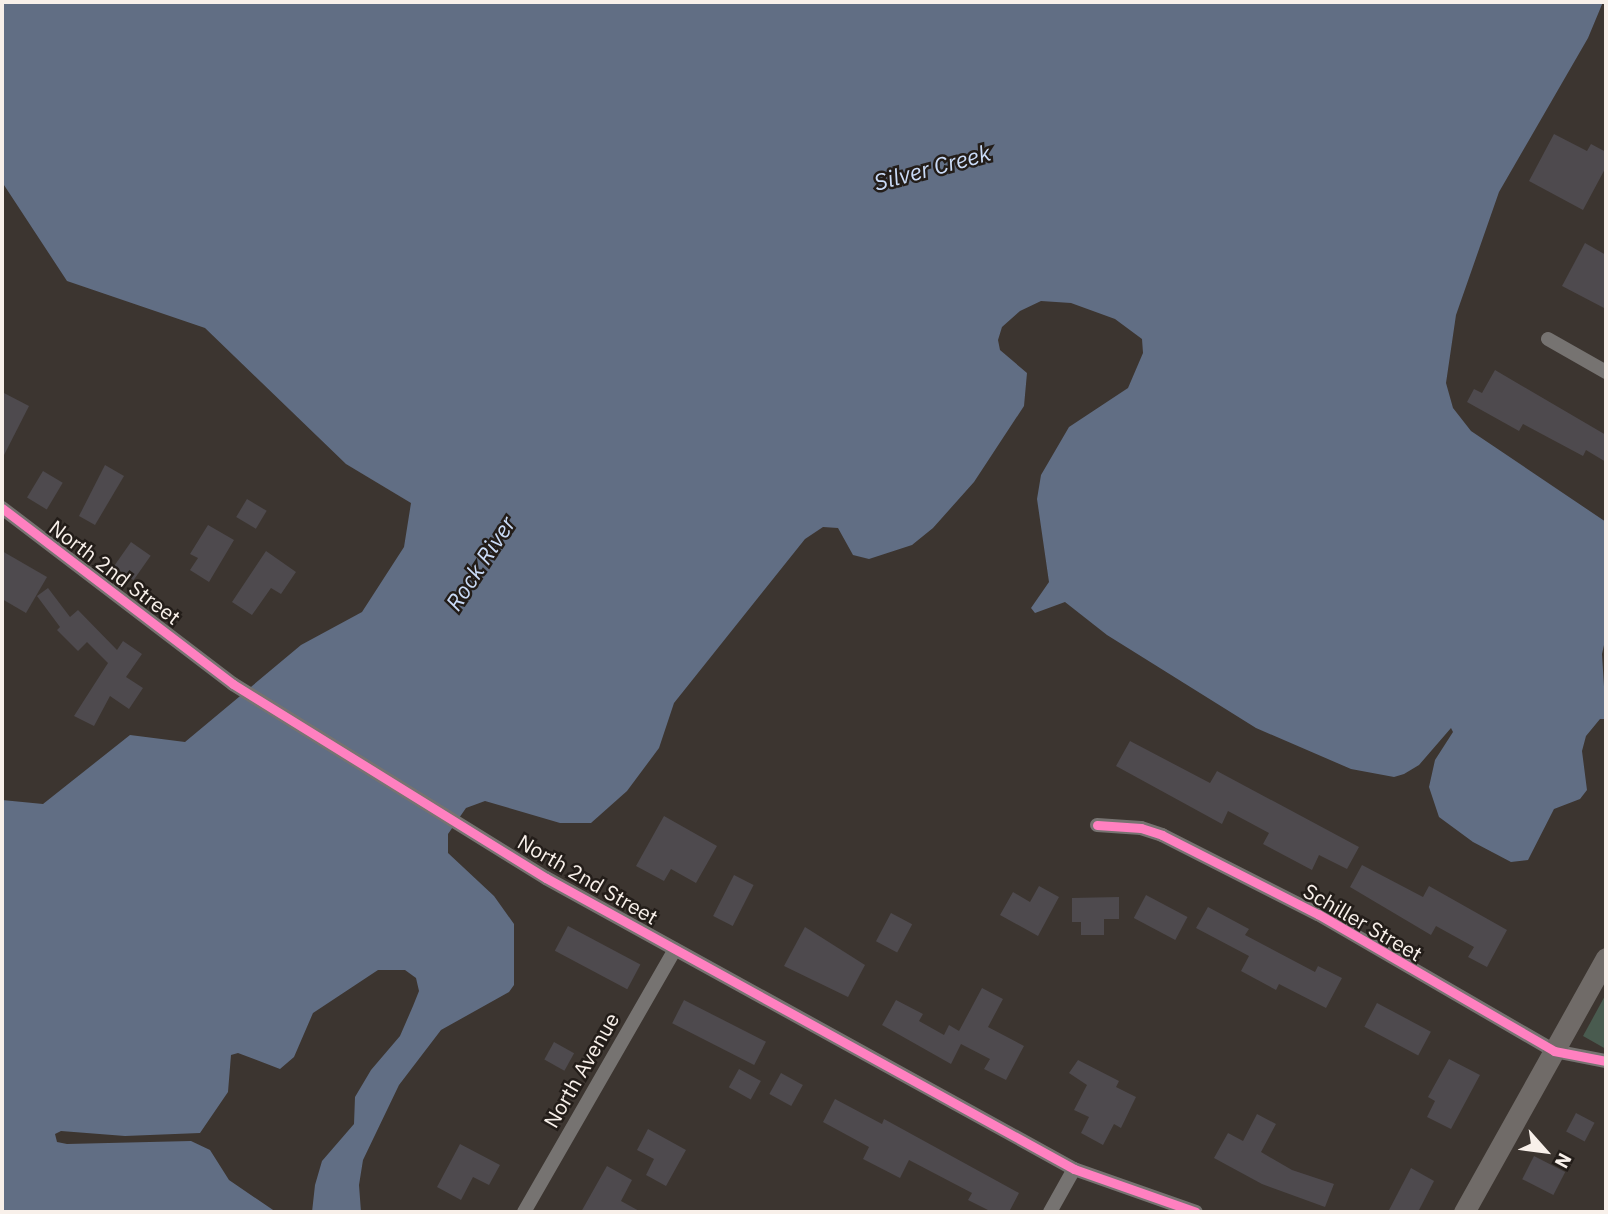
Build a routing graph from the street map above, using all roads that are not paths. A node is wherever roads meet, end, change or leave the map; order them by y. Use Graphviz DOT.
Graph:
graph roads {
  1 [pos="1548,339"];
  2 [pos="1606,372"];
  3 [pos="2,508"];
  4 [pos="1097,825"];
  5 [pos="675,949"];
  6 [pos="1606,958"];
  7 [pos="1554,1051"];
  8 [pos="1606,1061"];
  9 [pos="1074,1169"];
  10 [pos="524,1212"];
  11 [pos="1050,1212"];
  12 [pos="1196,1212"];
  13 [pos="1464,1212"];
  1 -- 2 [label="street"];
  3 -- 5 [label="street, North 2nd Street"];
  4 -- 7 [label="street, Schiller Street"];
  5 -- 9 [label="street, North 2nd Street"];
  5 -- 10 [label="street, North Avenue"];
  6 -- 7 [label="street"];
  7 -- 8 [label="street, Schiller Street"];
  7 -- 13 [label="street"];
  9 -- 11 [label="street"];
  9 -- 12 [label="street, North 2nd Street"];
}
